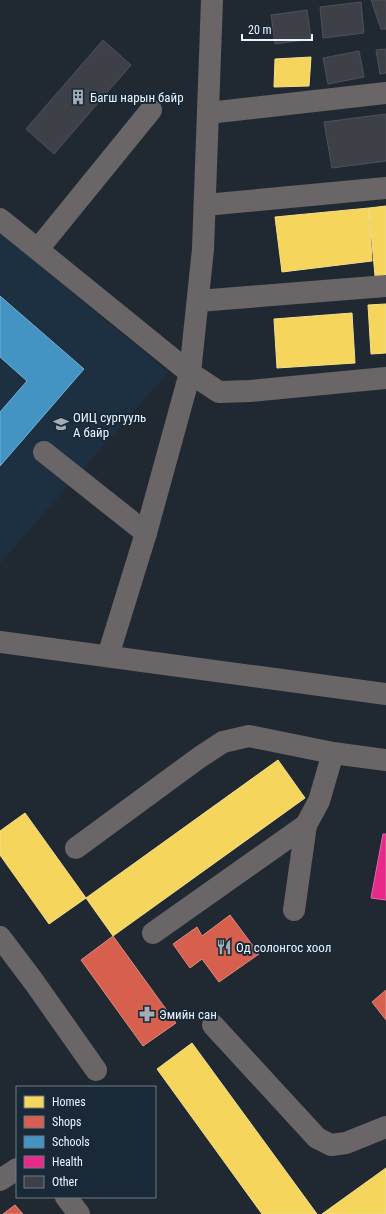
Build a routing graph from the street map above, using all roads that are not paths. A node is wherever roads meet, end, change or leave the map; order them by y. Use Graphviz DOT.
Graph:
graph roads {
  1 [pos="212,0"];
  2 [pos="386,93"];
  3 [pos="151,110"];
  4 [pos="208,113"];
  5 [pos="386,188"];
  6 [pos="205,205"];
  7 [pos="0,218"];
  8 [pos="38,250"];
  9 [pos="386,286"];
  10 [pos="198,301"];
  11 [pos="190,373"];
  12 [pos="386,378"];
  13 [pos="44,452"];
  14 [pos="146,533"];
  15 [pos="0,642"];
  16 [pos="108,656"];
  17 [pos="386,694"];
  18 [pos="333,753"];
  19 [pos="386,760"];
  20 [pos="306,825"];
  21 [pos="76,848"];
  22 [pos="294,910"];
  23 [pos="153,933"];
  24 [pos="0,937"];
  25 [pos="213,1025"];
  26 [pos="96,1070"];
  27 [pos="386,1127"];
  28 [pos="16,1170"];
  29 [pos="0,1180"];
  30 [pos="67,1198"];
  31 [pos="79,1214"];
  1 -- 4 [label="street"];
  2 -- 4 [label="street"];
  3 -- 8 [label="street"];
  4 -- 6 [label="street"];
  5 -- 6 [label="street"];
  6 -- 10 [label="street"];
  7 -- 8 [label="street"];
  8 -- 11 [label="street"];
  9 -- 10 [label="street"];
  10 -- 11 [label="street"];
  11 -- 12 [label="street"];
  11 -- 14 [label="street"];
  13 -- 14 [label="street"];
  14 -- 16 [label="street"];
  15 -- 16 [label="street"];
  16 -- 17 [label="street"];
  18 -- 19 [label="street"];
  18 -- 20 [label="street"];
  18 -- 21 [label="street"];
  20 -- 22 [label="street"];
  20 -- 23 [label="street"];
  24 -- 26 [label="street"];
  25 -- 27 [label="street"];
  28 -- 29 [label="street"];
  30 -- 31 [label="street"];
}
